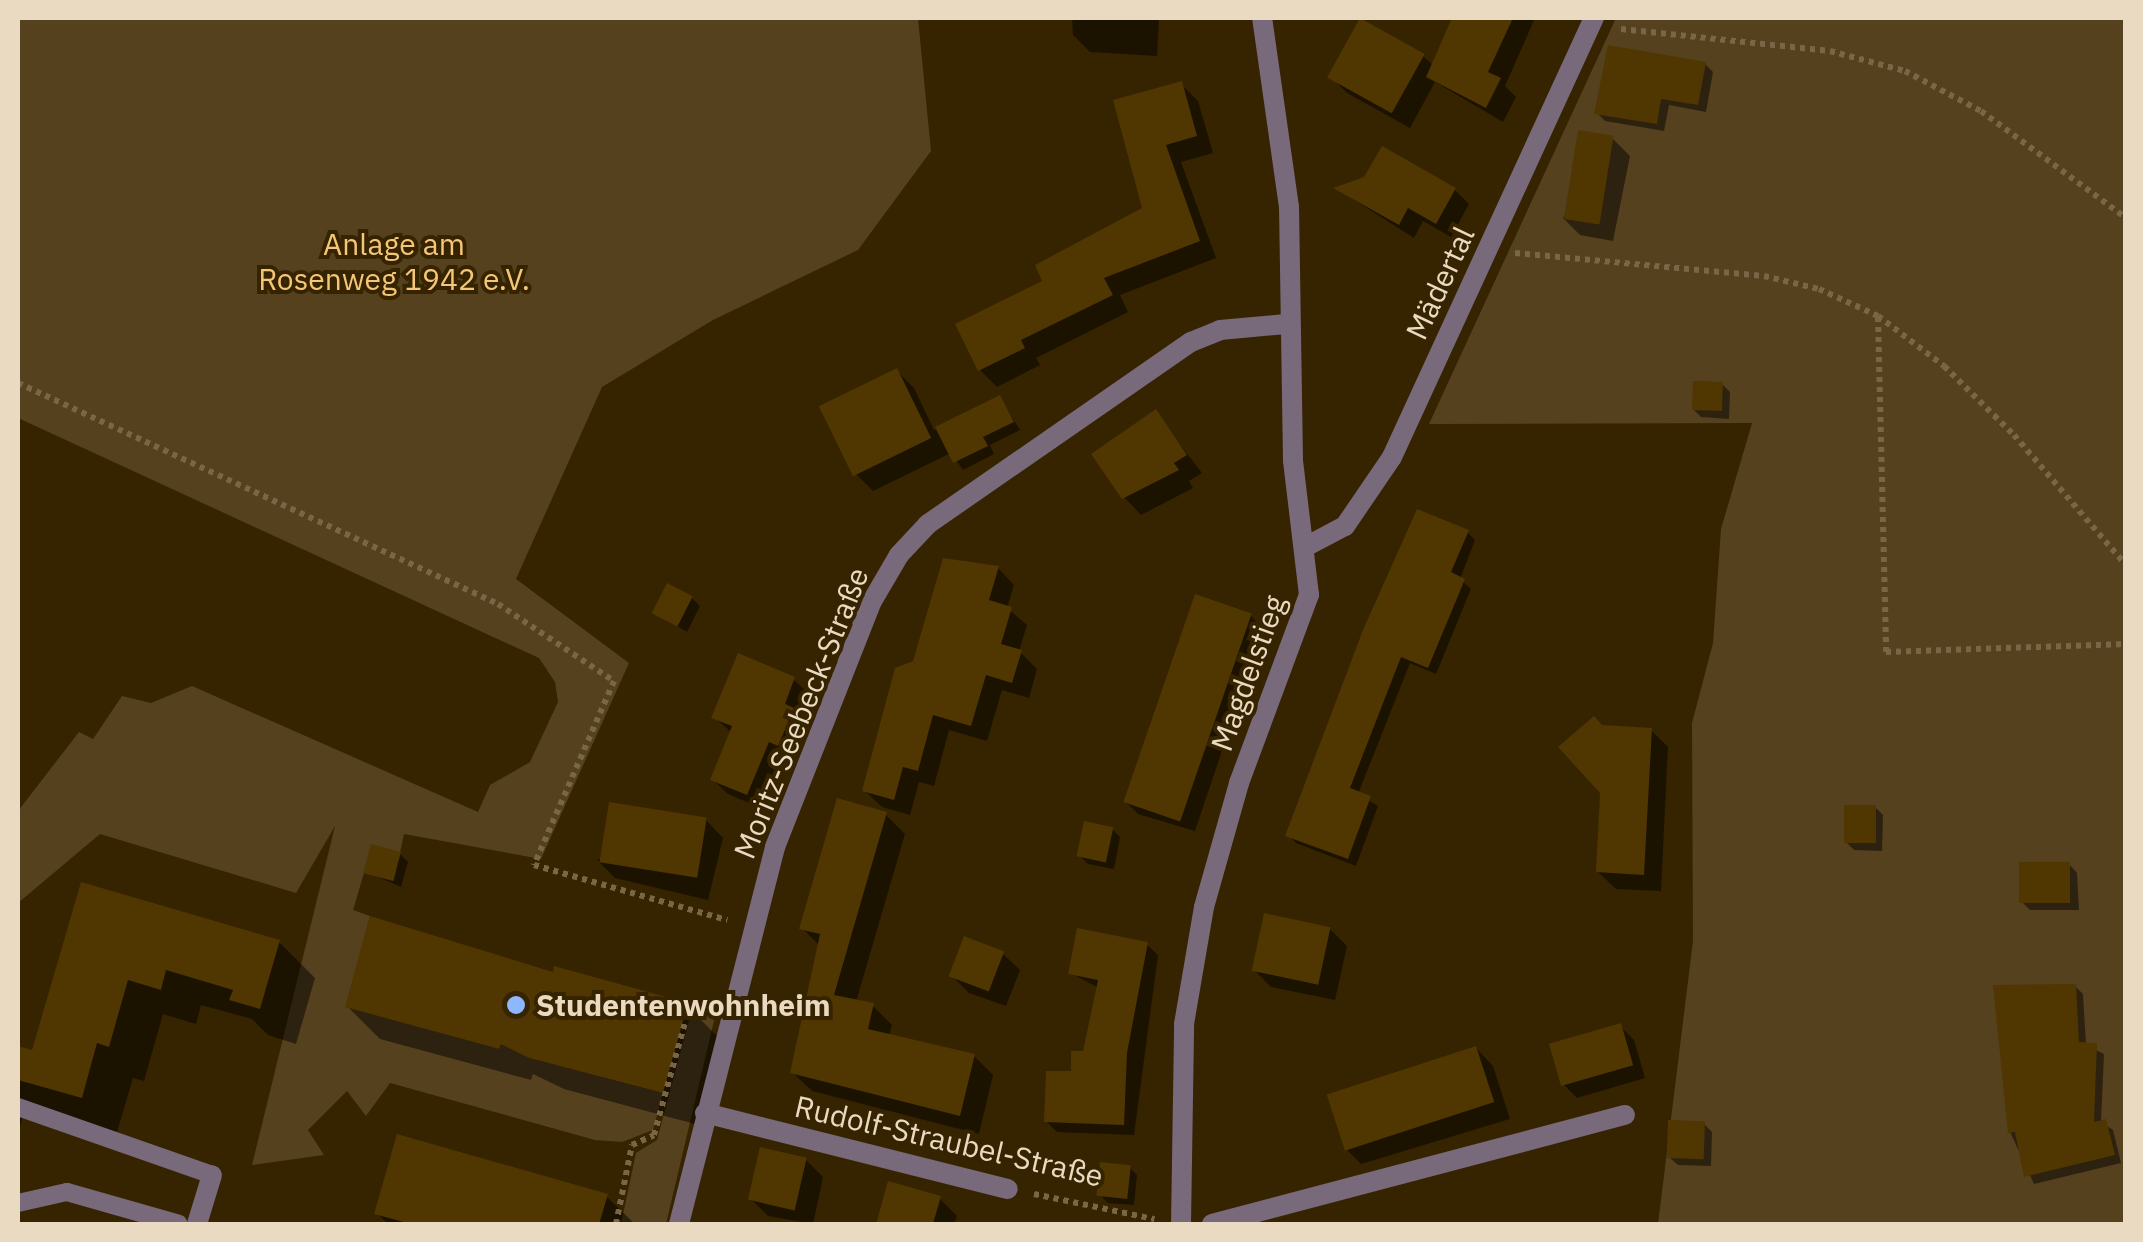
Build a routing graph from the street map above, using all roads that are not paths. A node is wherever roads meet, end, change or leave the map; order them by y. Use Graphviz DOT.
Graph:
graph roads {
  1 [pos="1262,18"];
  2 [pos="1592,22"];
  3 [pos="1286,324"];
  4 [pos="1307,546"];
  5 [pos="18,1107"];
  6 [pos="706,1113"];
  7 [pos="1626,1114"];
  8 [pos="212,1174"];
  9 [pos="1008,1189"];
  10 [pos="18,1203"];
  11 [pos="179,1224"];
  12 [pos="196,1224"];
  13 [pos="679,1224"];
  14 [pos="1182,1224"];
  15 [pos="1212,1224"];
  1 -- 3 [label="street, Magdelstieg"];
  2 -- 4 [label="street, Mädertal"];
  3 -- 4 [label="street, Magdelstieg"];
  3 -- 6 [label="street, Moritz-Seebeck-Straße"];
  4 -- 14 [label="street, Magdelstieg"];
  5 -- 8 [label="lane"];
  6 -- 9 [label="street, Rudolf-Straubel-Straße"];
  6 -- 13 [label="street, Moritz-Seebeck-Straße"];
  7 -- 15 [label="street"];
  8 -- 12 [label="street"];
  10 -- 11 [label="lane"];
}
